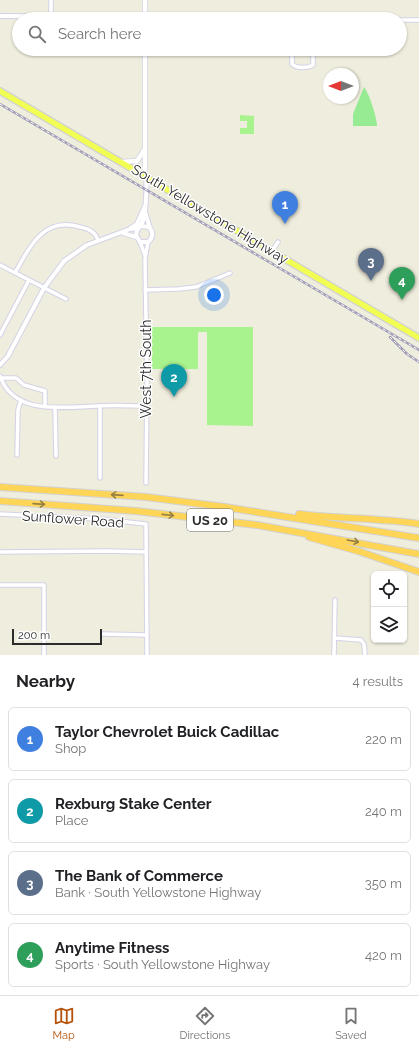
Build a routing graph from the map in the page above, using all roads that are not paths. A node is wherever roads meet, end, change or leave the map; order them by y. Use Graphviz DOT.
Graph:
graph roads {
  1 [pos="51,0"];
  2 [pos="145,0"];
  3 [pos="51,12"];
  4 [pos="145,12"];
  5 [pos="0,16"];
  6 [pos="12,16"];
  7 [pos="407,20"];
  8 [pos="419,20"];
  9 [pos="146,56"];
  10 [pos="292,56"];
  11 [pos="313,56"];
  12 [pos="0,91"];
  13 [pos="145,147"];
  14 [pos="122,162"];
  15 [pos="146,176"];
  16 [pos="145,206"];
  17 [pos="145,212"];
  18 [pos="139,227"];
  19 [pos="150,228"];
  20 [pos="130,229"];
  21 [pos="123,233"];
  22 [pos="136,237"];
  23 [pos="98,241"];
  24 [pos="140,242"];
  25 [pos="148,242"];
  26 [pos="278,242"];
  27 [pos="272,252"];
  28 [pos="145,254"];
  29 [pos="0,266"];
  30 [pos="15,273"];
  31 [pos="230,273"];
  32 [pos="29,280"];
  33 [pos="44,288"];
  34 [pos="145,290"];
  35 [pos="66,299"];
  36 [pos="0,336"];
  37 [pos="419,338"];
  38 [pos="0,365"];
  39 [pos="0,377"];
  40 [pos="21,400"];
  41 [pos="100,406"];
  42 [pos="146,406"];
  43 [pos="45,407"];
  44 [pos="55,408"];
  45 [pos="17,455"];
  46 [pos="56,456"];
  47 [pos="100,478"];
  48 [pos="146,483"];
  49 [pos="0,487"];
  50 [pos="0,501"];
  51 [pos="208,505"];
  52 [pos="0,514"];
  53 [pos="419,524"];
  54 [pos="257,525"];
  55 [pos="419,538"];
  56 [pos="0,552"];
  57 [pos="146,552"];
  58 [pos="419,554"];
  59 [pos="419,572"];
  60 [pos="0,585"];
  61 [pos="335,600"];
  62 [pos="103,634"];
  63 [pos="147,635"];
  64 [pos="334,638"];
  65 [pos="44,655"];
  66 [pos="147,655"];
  67 [pos="334,655"];
  68 [pos="365,655"];
  1 -- 3 [label="street"];
  2 -- 4 [label="main road"];
  5 -- 6 [label="street"];
  7 -- 8 [label="street"];
  9 -- 13 [label="main road"];
  10 -- 11 [label="street"];
  12 -- 14 [label="main road, South Yellowstone Highway"];
  13 -- 14 [label="main road"];
  13 -- 15 [label="main road"];
  14 -- 15 [label="main road, South Yellowstone Highway"];
  15 -- 16 [label="street"];
  15 -- 27 [label="main road, South Yellowstone Highway"];
  16 -- 17 [label="street"];
  16 -- 20 [label="street"];
  17 -- 18 [label="street"];
  17 -- 19 [label="street"];
  18 -- 19 [label="street"];
  18 -- 20 [label="street"];
  18 -- 22 [label="street"];
  19 -- 25 [label="street"];
  20 -- 21 [label="street"];
  21 -- 22 [label="street"];
  21 -- 23 [label="street"];
  22 -- 24 [label="street"];
  23 -- 30 [label="street"];
  23 -- 33 [label="street"];
  24 -- 25 [label="street"];
  24 -- 28 [label="street, West 7th South"];
  25 -- 28 [label="street, West 7th South"];
  26 -- 27 [label="street"];
  27 -- 37 [label="main road, South Yellowstone Highway"];
  28 -- 34 [label="street, West 7th South"];
  29 -- 30 [label="street"];
  30 -- 32 [label="street"];
  31 -- 34 [label="street"];
  32 -- 33 [label="street"];
  32 -- 36 [label="street"];
  33 -- 35 [label="street"];
  33 -- 38 [label="street"];
  34 -- 42 [label="street, West 7th South"];
  39 -- 40 [label="street"];
  39 -- 43 [label="street"];
  40 -- 43 [label="street"];
  40 -- 45 [label="street"];
  41 -- 42 [label="street"];
  41 -- 44 [label="street"];
  41 -- 47 [label="street"];
  42 -- 48 [label="street, West 7th South"];
  43 -- 44 [label="street"];
  44 -- 46 [label="street"];
  51 -- 49 [label="highway, US 20, one-way"];
  50 -- 54 [label="highway, US 20, one-way"];
  51 -- 53 [label="highway"];
  51 -- 55 [label="highway, US 20"];
  52 -- 57 [label="street, Sunflower Road"];
  54 -- 58 [label="highway, US 20, one-way"];
  54 -- 59 [label="highway"];
  56 -- 57 [label="street"];
  57 -- 63 [label="street"];
  60 -- 65 [label="street"];
  61 -- 64 [label="street"];
  62 -- 63 [label="street"];
  63 -- 66 [label="street"];
  64 -- 67 [label="street"];
  64 -- 68 [label="street"];
}
